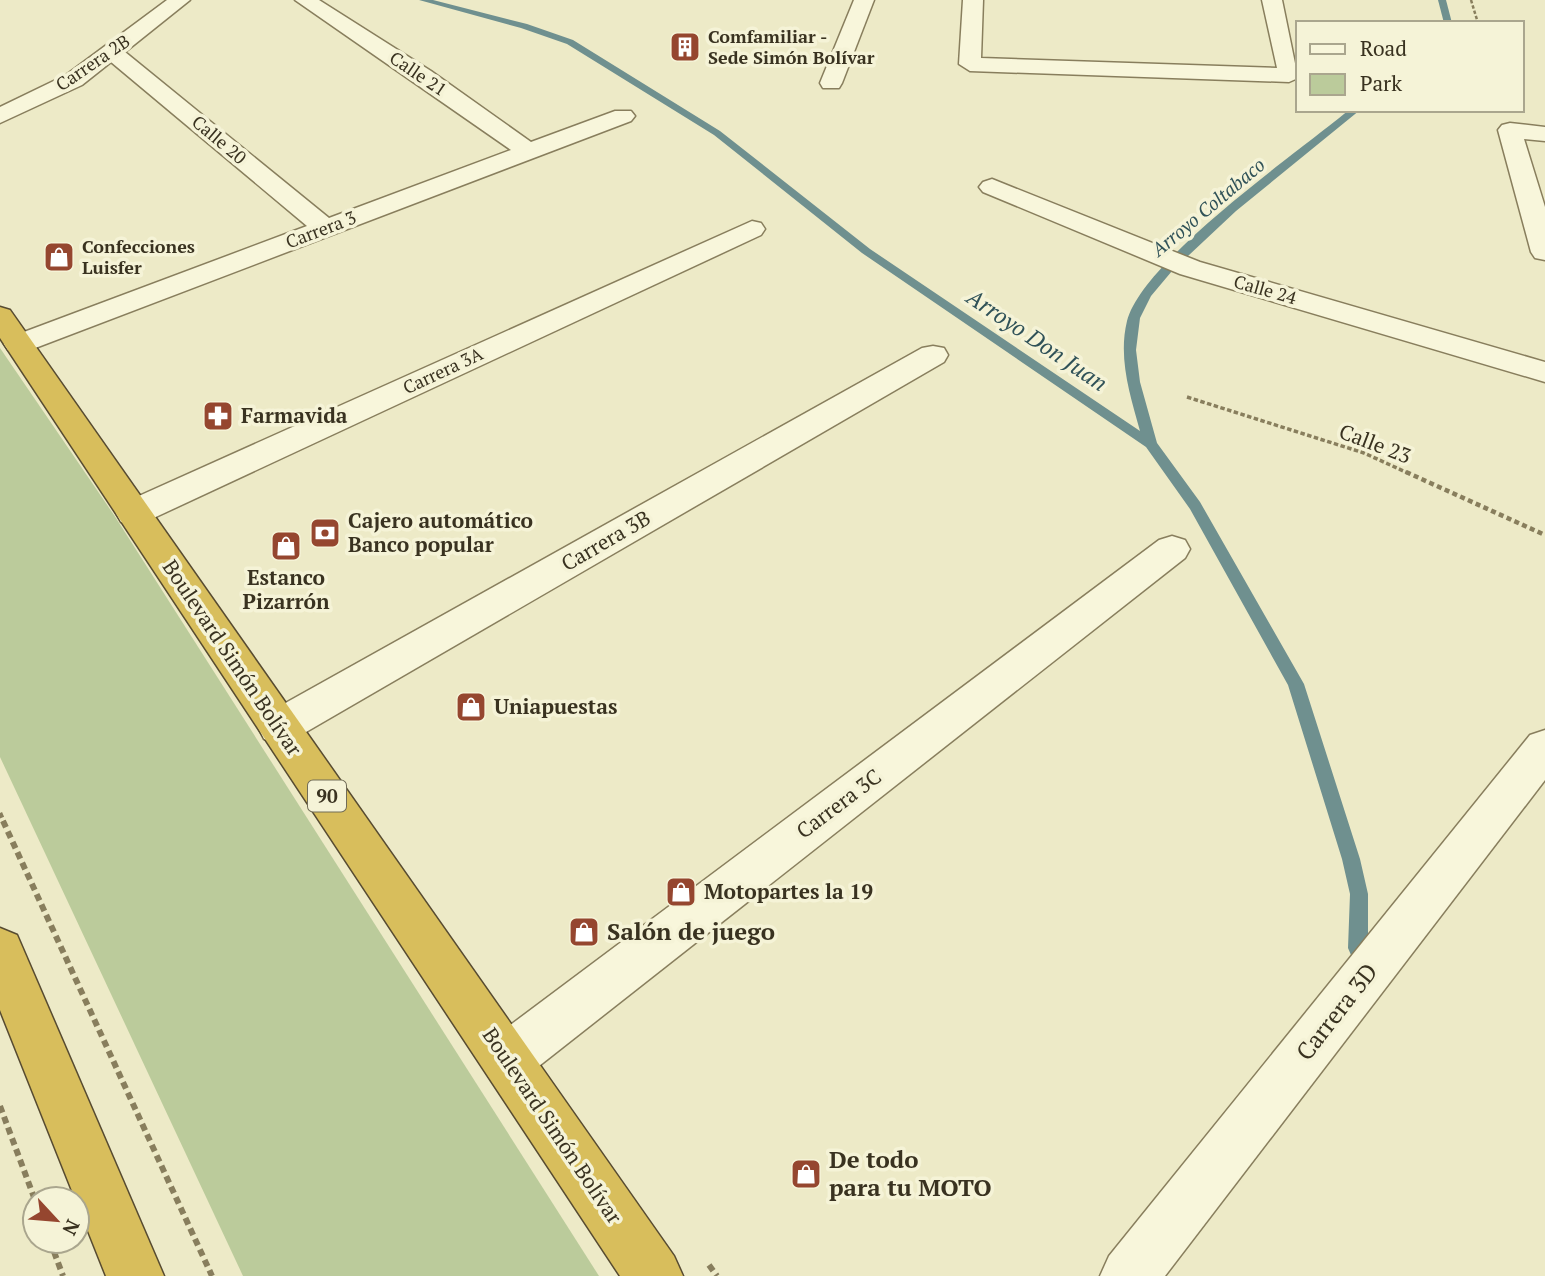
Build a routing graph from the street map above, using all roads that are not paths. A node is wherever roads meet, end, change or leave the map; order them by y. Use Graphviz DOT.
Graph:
graph roads {
  1 [pos="180,0"];
  2 [pos="305,0"];
  3 [pos="864,0"];
  4 [pos="973,0"];
  5 [pos="1272,0"];
  6 [pos="112,52"];
  7 [pos="831,83"];
  8 [pos="0,116"];
  9 [pos="623,116"];
  10 [pos="1545,134"];
  11 [pos="529,152"];
  12 [pos="992,187"];
  13 [pos="325,228"];
  14 [pos="752,229"];
  15 [pos="1545,252"];
  16 [pos="9,330"];
  17 [pos="933,355"];
  18 [pos="1545,372"];
  19 [pos="133,513"];
  20 [pos="1172,549"];
  21 [pos="279,727"];
  22 [pos="1545,748"];
  23 [pos="0,951"];
  24 [pos="507,1059"];
  25 [pos="135,1276"];
  26 [pos="654,1276"];
  27 [pos="1129,1276"];
  1 -- 6 [label="street, Carrera 2B"];
  2 -- 11 [label="street, Calle 21"];
  3 -- 7 [label="street"];
  4 -- 5 [label="street"];
  6 -- 8 [label="street, Carrera 2B"];
  6 -- 13 [label="street, Calle 20"];
  9 -- 11 [label="street, Carrera 3"];
  10 -- 15 [label="street"];
  11 -- 13 [label="street, Carrera 3"];
  12 -- 18 [label="street, Calle 24"];
  13 -- 16 [label="street, Carrera 3"];
  14 -- 19 [label="street, Carrera 3A"];
  16 -- 19 [label="highway, Boulevard Simón Bolívar / 90"];
  17 -- 21 [label="street, Carrera 3B"];
  19 -- 21 [label="highway, Boulevard Simón Bolívar / 90"];
  20 -- 24 [label="street, Carrera 3C"];
  21 -- 24 [label="highway, Boulevard Simón Bolívar / 90"];
  22 -- 27 [label="street, Carrera 3D"];
  23 -- 25 [label="highway"];
  24 -- 26 [label="highway, Boulevard Simón Bolívar / 90"];
}
